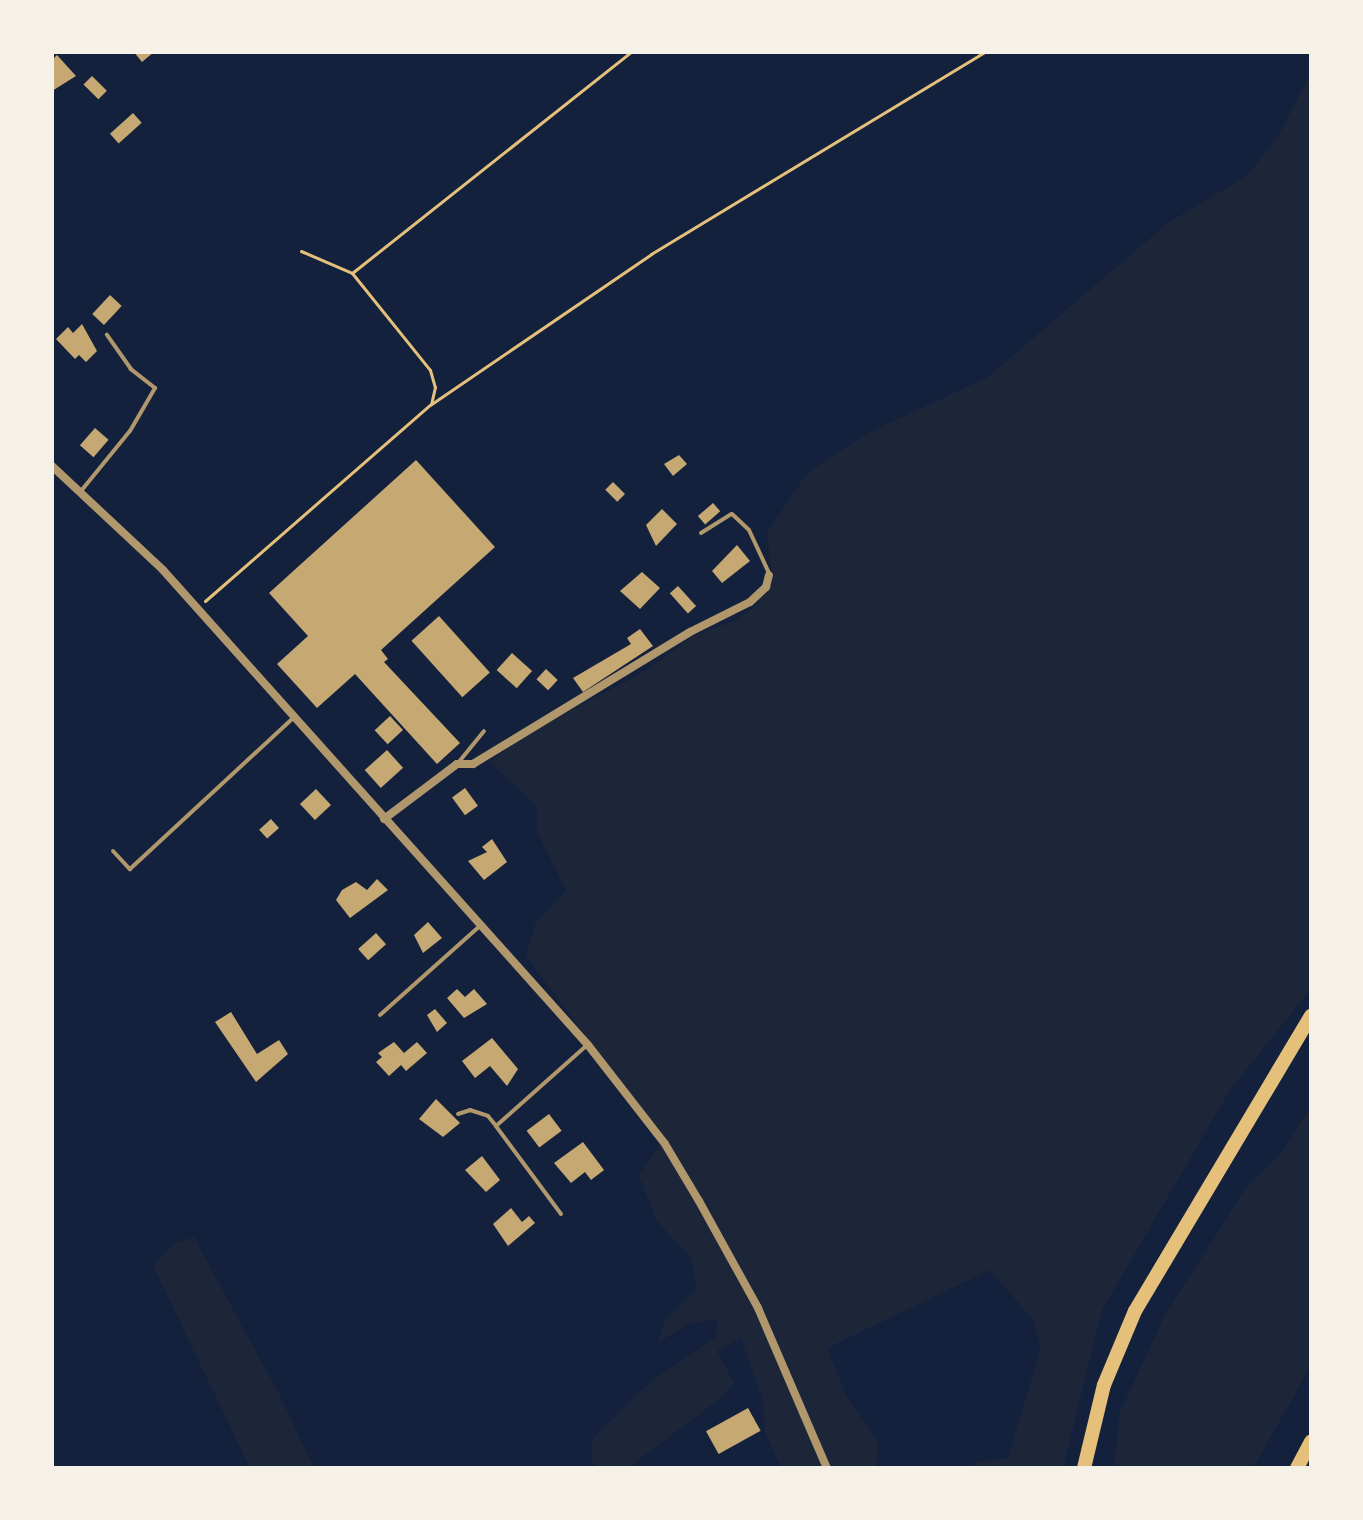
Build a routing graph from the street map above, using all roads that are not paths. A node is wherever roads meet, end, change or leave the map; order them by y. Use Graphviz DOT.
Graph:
graph roads {
  1 [pos="107,335"];
  2 [pos="52,466"];
  3 [pos="81,491"];
  4 [pos="701,533"];
  5 [pos="769,575"];
  6 [pos="293,718"];
  7 [pos="484,731"];
  8 [pos="457,764"];
  9 [pos="384,819"];
  10 [pos="113,851"];
  11 [pos="482,924"];
  12 [pos="380,1015"];
  13 [pos="1311,1016"];
  14 [pos="588,1045"];
  15 [pos="458,1114"];
  16 [pos="496,1126"];
  17 [pos="561,1214"];
  18 [pos="1311,1442"];
  19 [pos="827,1468"];
  20 [pos="1084,1468"];
  21 [pos="1297,1468"];
  1 -- 3 [label="lane"];
  2 -- 3 [label="street"];
  3 -- 6 [label="street"];
  4 -- 5 [label="lane"];
  5 -- 8 [label="street"];
  6 -- 9 [label="street"];
  6 -- 10 [label="lane"];
  7 -- 8 [label="lane"];
  8 -- 9 [label="street"];
  9 -- 11 [label="street"];
  11 -- 12 [label="lane"];
  11 -- 14 [label="street"];
  13 -- 20 [label="main road"];
  14 -- 16 [label="lane"];
  14 -- 19 [label="street"];
  15 -- 16 [label="lane"];
  16 -- 17 [label="lane"];
  18 -- 21 [label="main road"];
}
